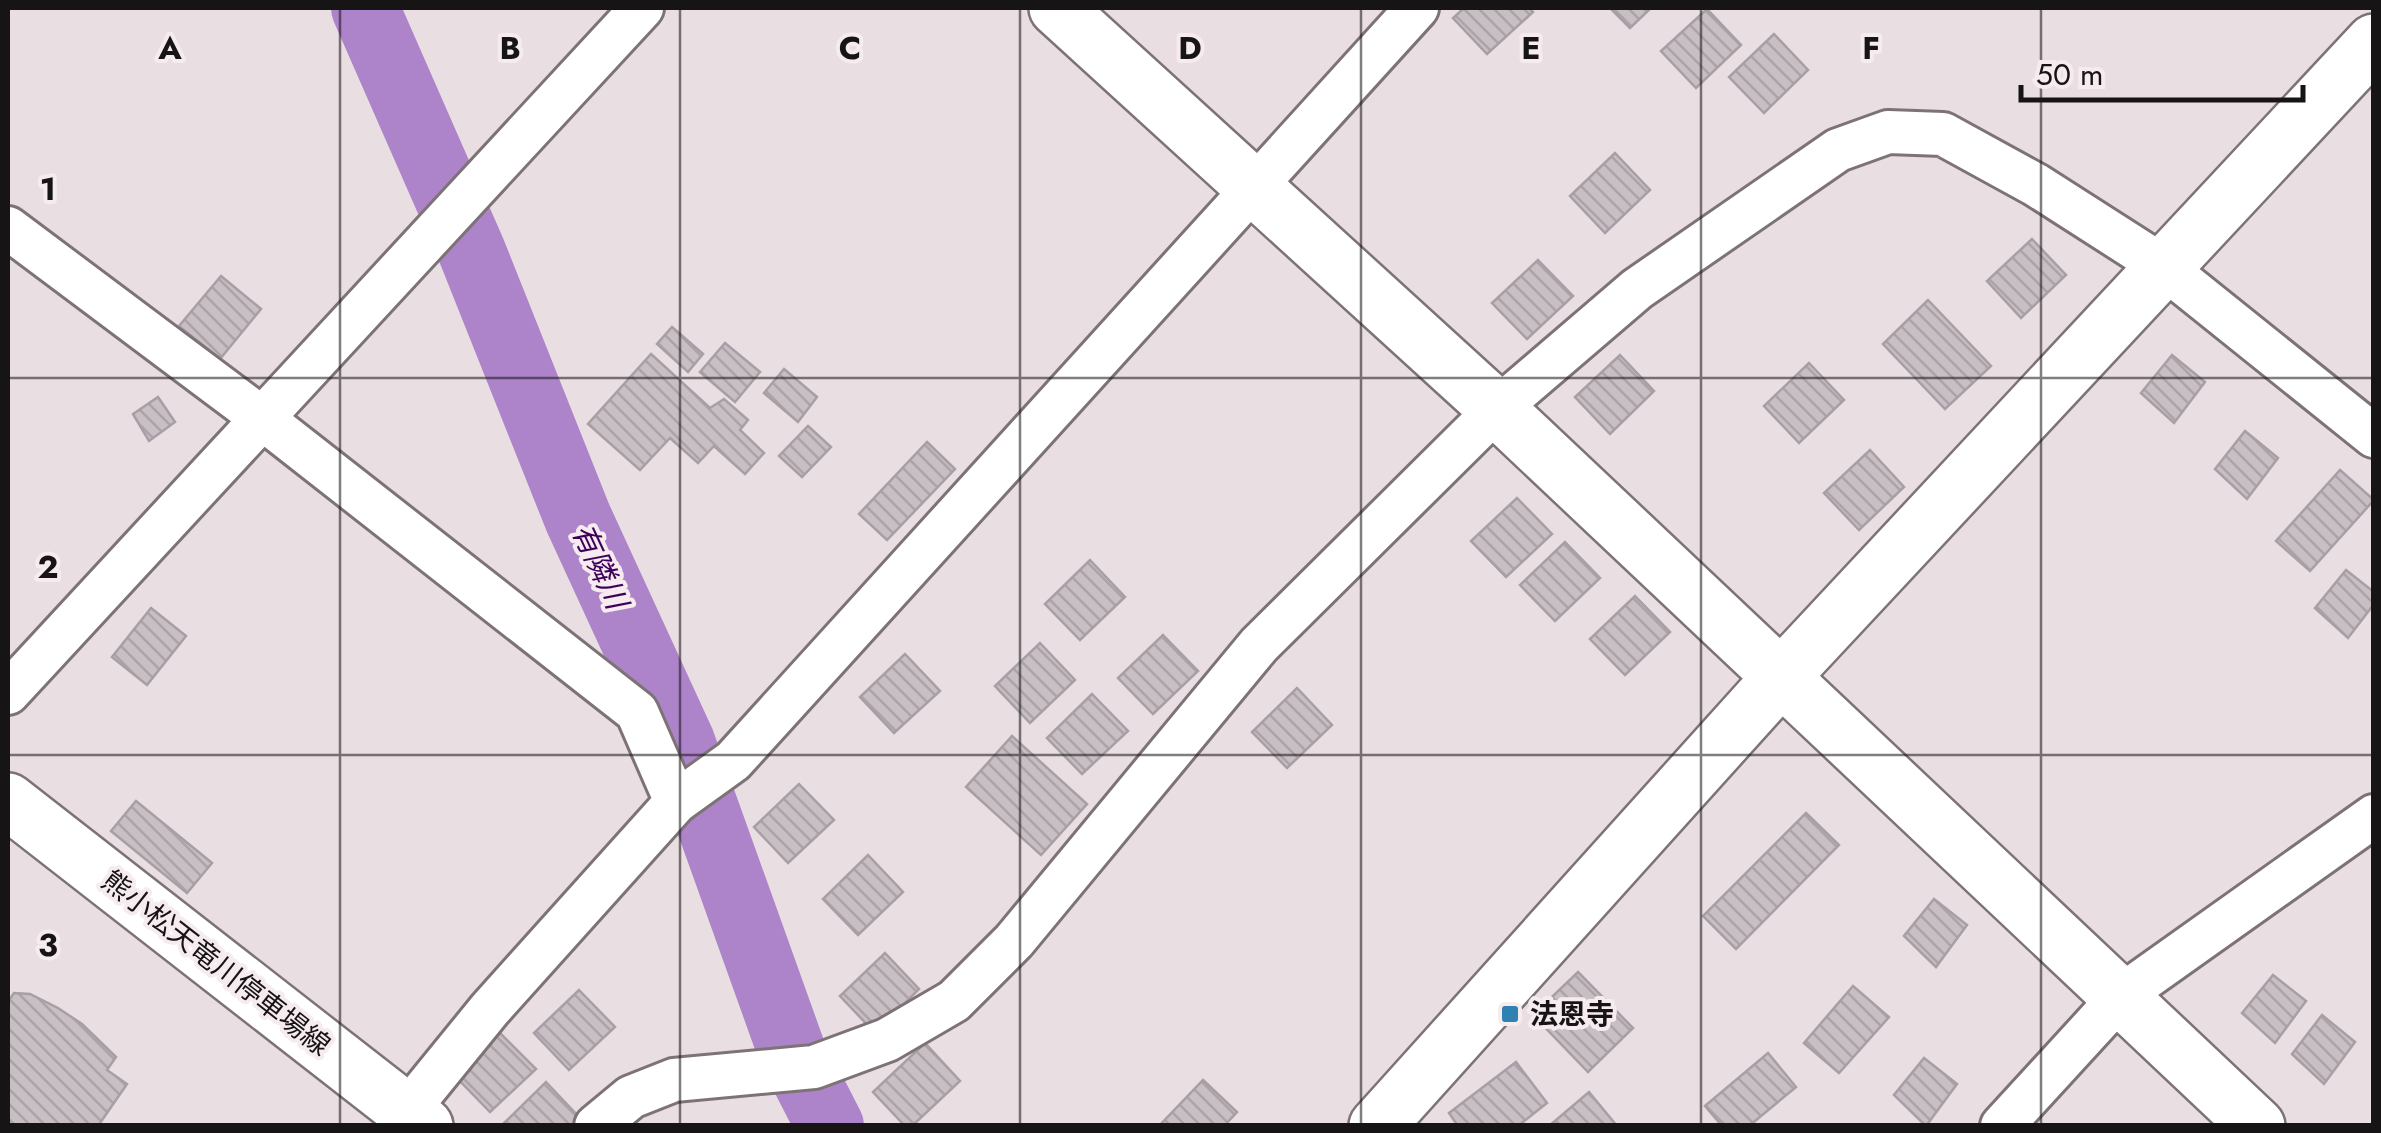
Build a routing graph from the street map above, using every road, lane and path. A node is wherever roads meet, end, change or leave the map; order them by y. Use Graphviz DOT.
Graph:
graph roads {
  1 [pos="642,8"];
  2 [pos="1057,8"];
  3 [pos="1417,8"];
  4 [pos="2374,42"];
  5 [pos="1252,187"];
  6 [pos="8,228"];
  7 [pos="2161,265"];
  8 [pos="1498,408"];
  9 [pos="263,419"];
  10 [pos="2374,436"];
  11 [pos="1783,675"];
  12 [pos="8,693"];
  13 [pos="8,801"];
  14 [pos="677,802"];
  15 [pos="2374,816"];
  16 [pos="2122,994"];
  17 [pos="416,1118"];
  18 [pos="596,1126"];
  19 [pos="1377,1126"];
  20 [pos="2002,1126"];
  21 [pos="2257,1126"];
  1 -- 9 [label="street"];
  2 -- 5 [label="street"];
  3 -- 5 [label="street"];
  4 -- 7 [label="street"];
  5 -- 8 [label="street"];
  5 -- 14 [label="street"];
  6 -- 9 [label="street"];
  7 -- 8 [label="street"];
  7 -- 10 [label="street"];
  7 -- 11 [label="street"];
  8 -- 11 [label="street"];
  8 -- 18 [label="street"];
  9 -- 12 [label="street"];
  9 -- 14 [label="street"];
  11 -- 16 [label="street"];
  11 -- 19 [label="street"];
  13 -- 17 [label="street, 熊小松天竜川停車場線"];
  14 -- 17 [label="street"];
  15 -- 16 [label="street"];
  16 -- 20 [label="street"];
  16 -- 21 [label="street"];
}
